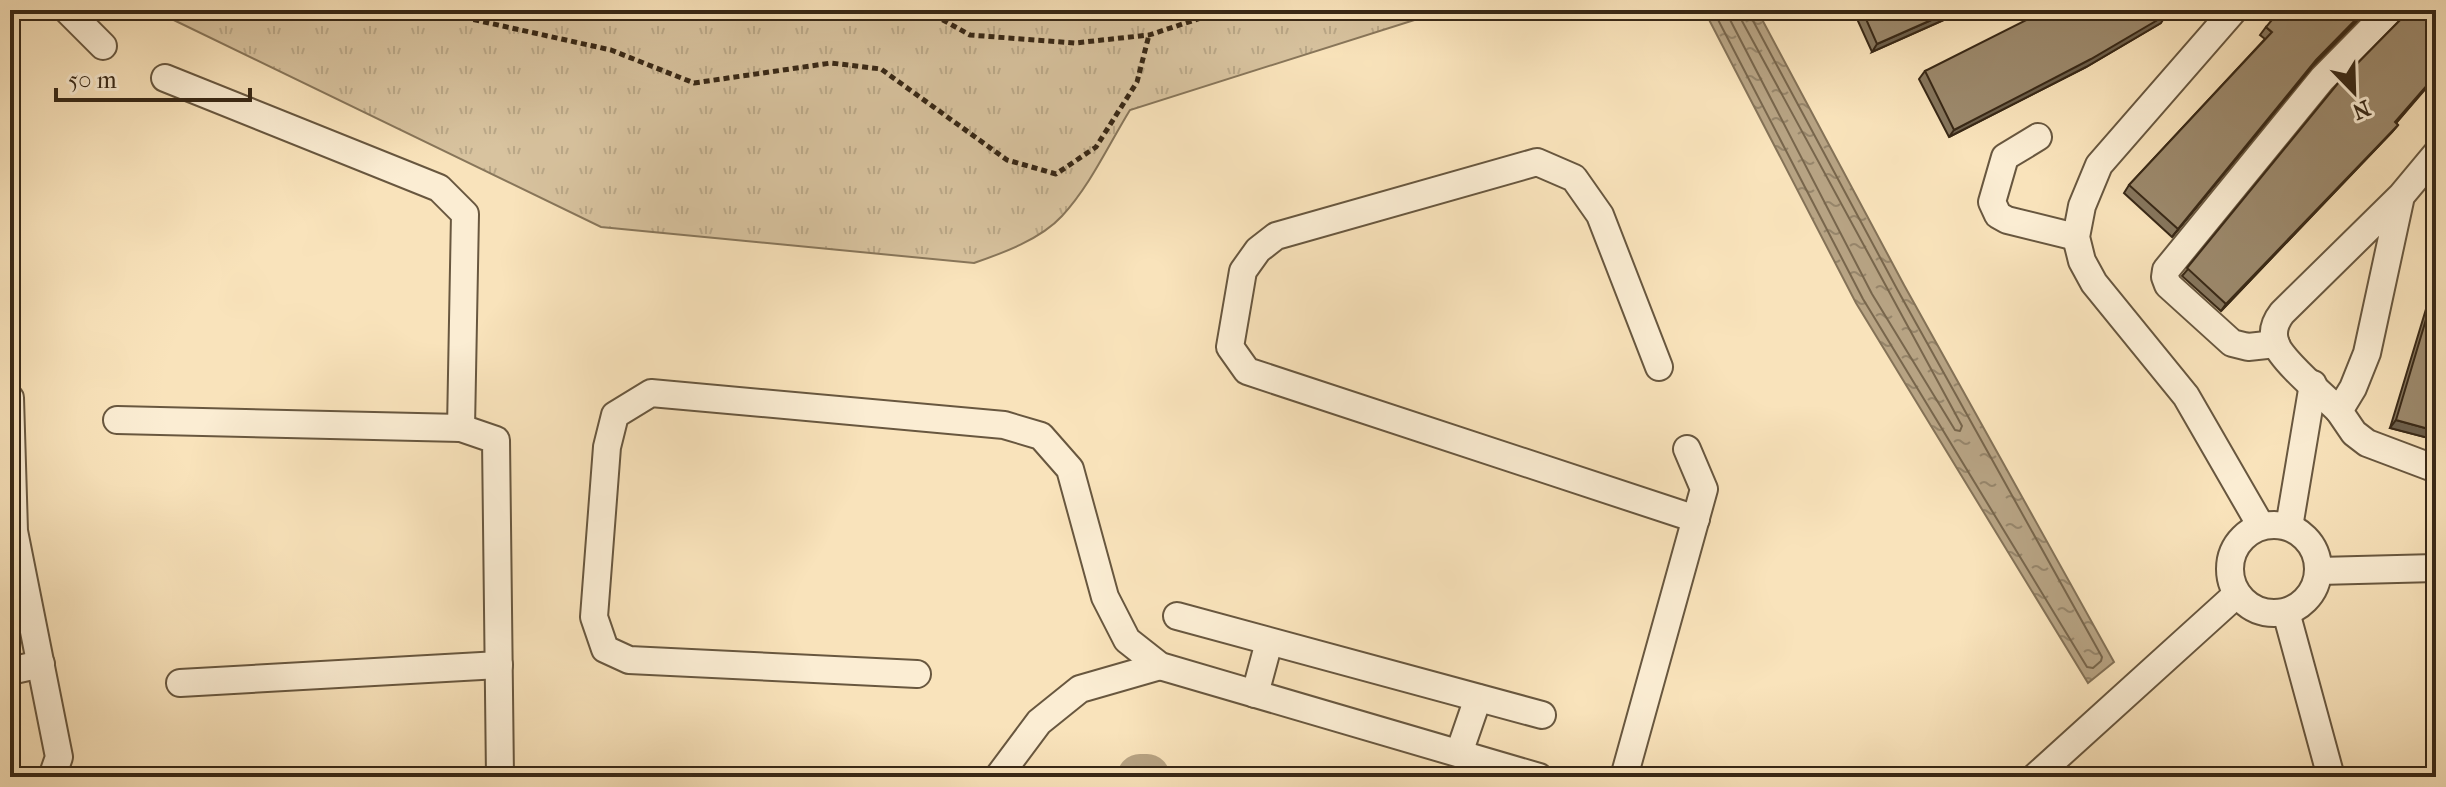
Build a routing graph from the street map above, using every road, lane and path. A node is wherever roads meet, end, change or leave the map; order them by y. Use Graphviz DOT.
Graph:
graph roads {
  1 [pos="67,10"];
  2 [pos="456,10"];
  3 [pos="925,10"];
  4 [pos="1225,10"];
  5 [pos="2234,10"];
  6 [pos="2390,10"];
  7 [pos="1149,35"];
  8 [pos="103,46"];
  9 [pos="165,78"];
  10 [pos="2038,137"];
  11 [pos="2436,154"];
  12 [pos="2401,196"];
  13 [pos="2076,237"];
  14 [pos="2276,344"];
  15 [pos="1659,367"];
  16 [pos="2313,384"];
  17 [pos="10,398"];
  18 [pos="2339,411"];
  19 [pos="117,420"];
  20 [pos="461,428"];
  21 [pos="1687,449"];
  22 [pos="2436,469"];
  23 [pos="1696,519"];
  24 [pos="2261,526"];
  25 [pos="2289,527"];
  26 [pos="12,532"];
  27 [pos="2436,568"];
  28 [pos="2319,571"];
  29 [pos="2237,594"];
  30 [pos="2286,612"];
  31 [pos="1177,616"];
  32 [pos="1269,642"];
  33 [pos="41,664"];
  34 [pos="499,665"];
  35 [pos="1160,666"];
  36 [pos="10,671"];
  37 [pos="917,674"];
  38 [pos="180,683"];
  39 [pos="1255,694"];
  40 [pos="1478,698"];
  41 [pos="1542,715"];
  42 [pos="1459,753"];
  43 [pos="52,777"];
  44 [pos="500,777"];
  45 [pos="998,777"];
  46 [pos="1539,777"];
  47 [pos="1624,777"];
  48 [pos="2035,777"];
  49 [pos="2331,777"];
  1 -- 8 [label="street"];
  2 -- 7 [label="path"];
  3 -- 7 [label="path"];
  4 -- 7 [label="path"];
  5 -- 13 [label="street"];
  6 -- 14 [label="street"];
  9 -- 20 [label="street"];
  10 -- 13 [label="street"];
  11 -- 12 [label="street"];
  12 -- 14 [label="street"];
  12 -- 18 [label="street"];
  13 -- 24 [label="street"];
  14 -- 16 [label="street"];
  15 -- 23 [label="street"];
  16 -- 18 [label="street"];
  16 -- 25 [label="street"];
  17 -- 26 [label="street"];
  18 -- 22 [label="street"];
  19 -- 20 [label="street"];
  20 -- 34 [label="street"];
  21 -- 23 [label="street"];
  23 -- 47 [label="street"];
  24 -- 25 [label="street"];
  24 -- 29 [label="street"];
  25 -- 28 [label="street"];
  26 -- 33 [label="street"];
  27 -- 28 [label="street"];
  28 -- 30 [label="street"];
  29 -- 30 [label="street"];
  29 -- 48 [label="street"];
  30 -- 49 [label="street"];
  31 -- 32 [label="street"];
  32 -- 39 [label="street"];
  32 -- 40 [label="street"];
  33 -- 36 [label="street"];
  33 -- 43 [label="street"];
  34 -- 38 [label="street"];
  34 -- 44 [label="street"];
  35 -- 37 [label="street"];
  35 -- 39 [label="street"];
  35 -- 45 [label="street"];
  39 -- 42 [label="street"];
  40 -- 41 [label="street"];
  40 -- 42 [label="street"];
  42 -- 46 [label="street"];
}
